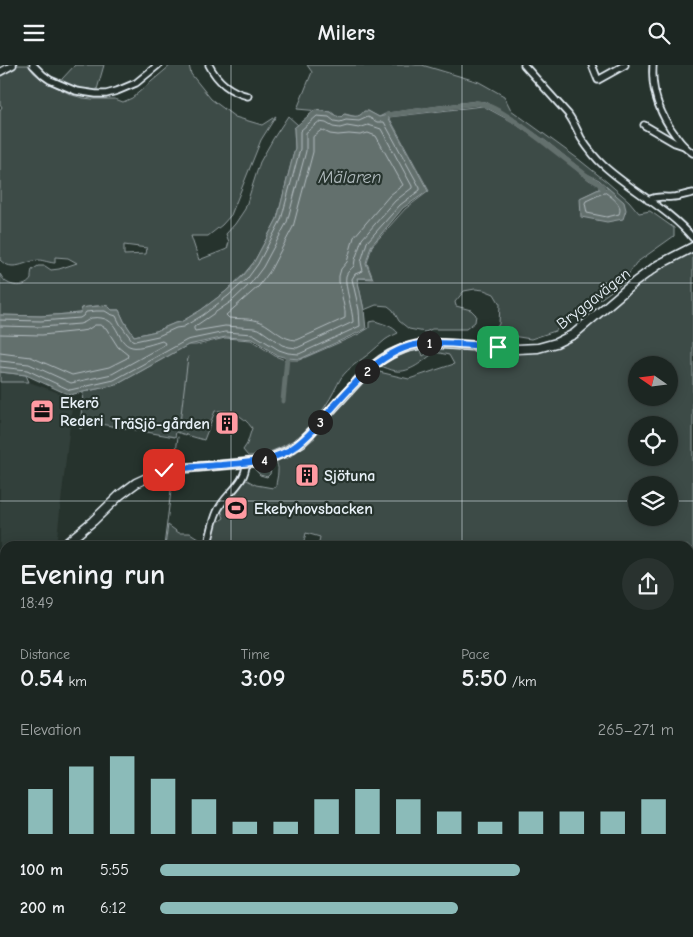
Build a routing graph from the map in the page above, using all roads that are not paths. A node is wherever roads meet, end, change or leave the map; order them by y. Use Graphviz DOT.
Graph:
graph roads {
  1 [pos="13,65"];
  2 [pos="32,65"];
  3 [pos="158,65"];
  4 [pos="209,65"];
  5 [pos="524,65"];
  6 [pos="592,65"];
  7 [pos="625,65"];
  8 [pos="653,65"];
  9 [pos="0,72"];
  10 [pos="248,96"];
  11 [pos="644,125"];
  12 [pos="684,146"];
  13 [pos="693,153"];
  14 [pos="693,193"];
  15 [pos="648,200"];
  16 [pos="693,238"];
  17 [pos="693,247"];
  18 [pos="246,462"];
  19 [pos="65,541"];
  20 [pos="208,541"];
  1 -- 9 [label="street"];
  2 -- 3 [label="street"];
  4 -- 10 [label="street"];
  5 -- 15 [label="street"];
  6 -- 7 [label="street"];
  8 -- 12 [label="street"];
  11 -- 12 [label="street"];
  12 -- 13 [label="street"];
  14 -- 15 [label="street"];
  15 -- 16 [label="street"];
  17 -- 18 [label="main road, Bryggavägen"];
  18 -- 19 [label="main road, Bryggavägen"];
  18 -- 20 [label="street"];
}
